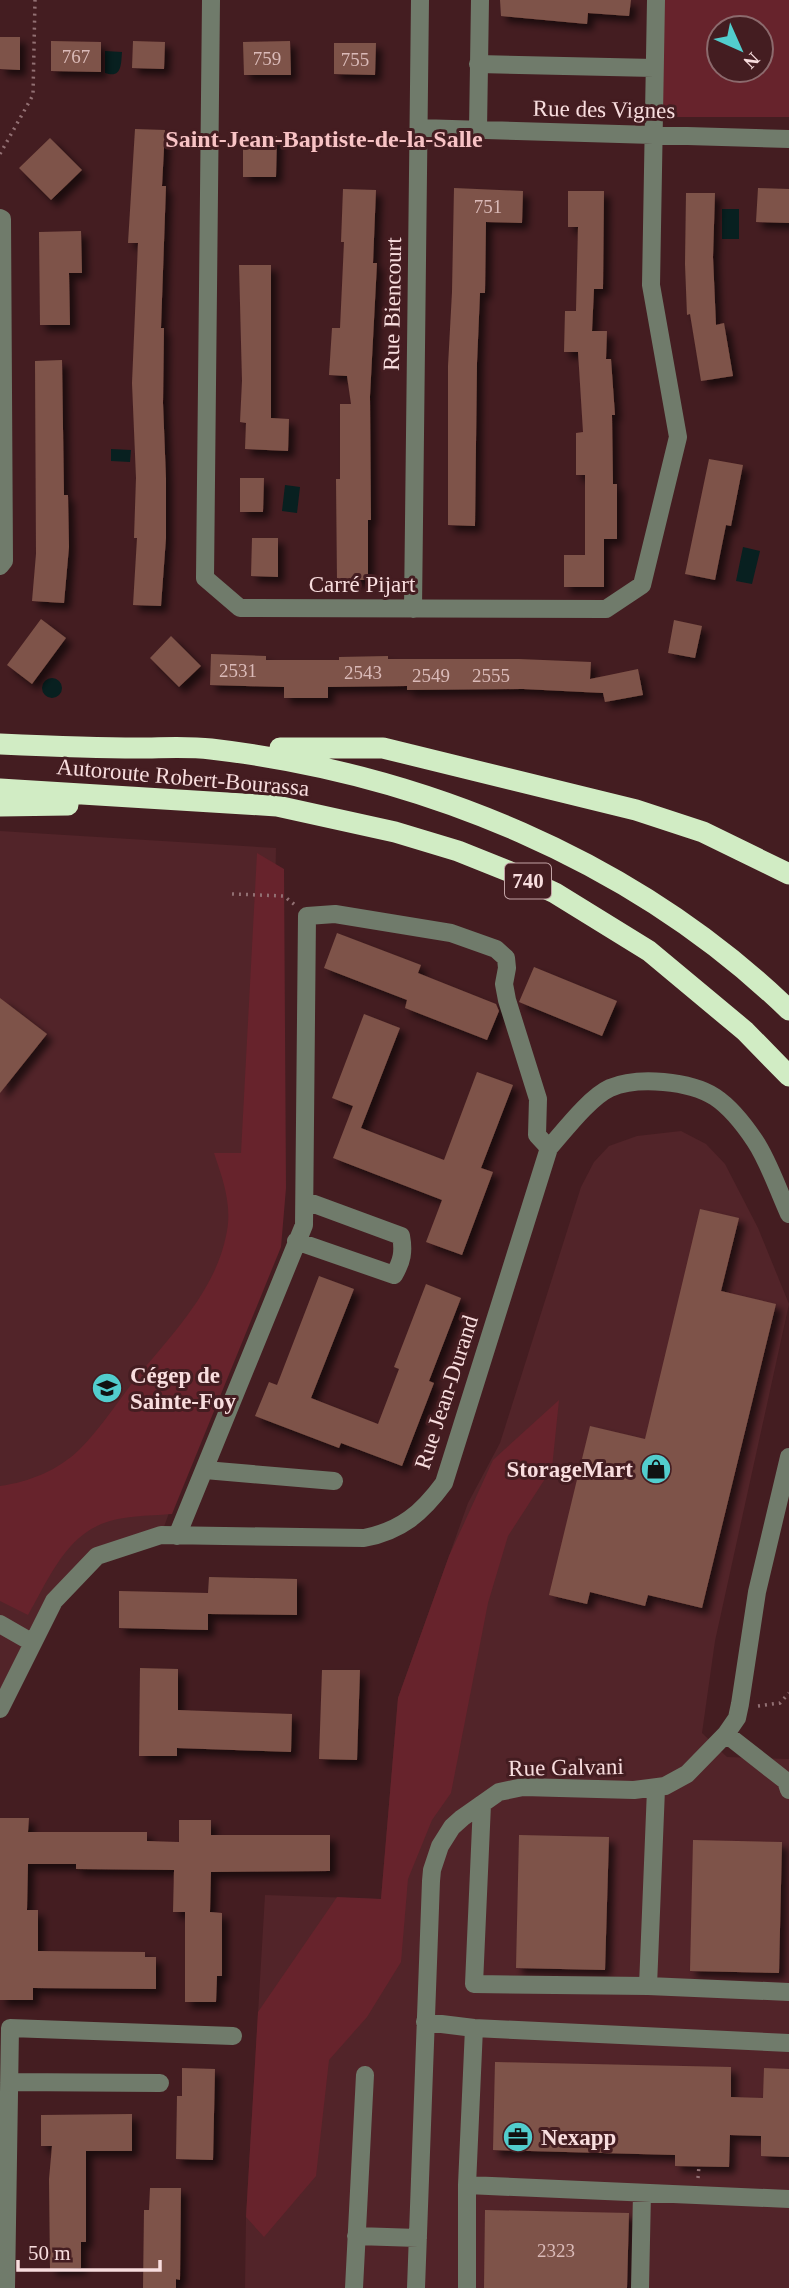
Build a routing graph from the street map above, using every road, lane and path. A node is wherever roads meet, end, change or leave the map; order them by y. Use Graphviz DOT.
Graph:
graph roads {
  1 [pos="35,0"];
  2 [pos="211,0"];
  3 [pos="420,0"];
  4 [pos="480,0"];
  5 [pos="656,0"];
  6 [pos="478,64"];
  7 [pos="653,68"];
  8 [pos="419,128"];
  9 [pos="478,130"];
  10 [pos="654,134"];
  11 [pos="789,139"];
  12 [pos="0,154"];
  13 [pos="0,218"];
  14 [pos="0,566"];
  15 [pos="413,609"];
  16 [pos="0,744"];
  17 [pos="208,748"];
  18 [pos="0,789"];
  19 [pos="161,797"];
  20 [pos="0,806"];
  21 [pos="788,873"];
  22 [pos="232,894"];
  23 [pos="285,896"];
  24 [pos="789,1010"];
  25 [pos="789,1076"];
  26 [pos="549,1148"];
  27 [pos="306,1200"];
  28 [pos="789,1214"];
  29 [pos="296,1241"];
  30 [pos="789,1457"];
  31 [pos="205,1470"];
  32 [pos="334,1481"];
  33 [pos="177,1536"];
  34 [pos="0,1624"];
  35 [pos="33,1643"];
  36 [pos="789,1693"];
  37 [pos="740,1704"];
  38 [pos="0,1709"];
  39 [pos="726,1734"];
  40 [pos="656,1788"];
  41 [pos="789,1790"];
  42 [pos="482,1804"];
  43 [pos="648,1986"];
  44 [pos="789,1992"];
  45 [pos="425,2022"];
  46 [pos="474,2028"];
  47 [pos="233,2036"];
  48 [pos="789,2043"];
  49 [pos="5,2063"];
  50 [pos="365,2075"];
  51 [pos="9,2082"];
  52 [pos="160,2083"];
  53 [pos="467,2185"];
  54 [pos="642,2193"];
  55 [pos="789,2199"];
  56 [pos="356,2236"];
  57 [pos="418,2238"];
  58 [pos="6,2288"];
  59 [pos="354,2288"];
  60 [pos="416,2288"];
  61 [pos="467,2288"];
  62 [pos="640,2288"];
  1 -- 12 [label="path"];
  2 -- 15 [label="street, Carré Pijart"];
  3 -- 8 [label="street, Rue Biencourt"];
  4 -- 6 [label="street"];
  5 -- 7 [label="street, Carré Pijart"];
  6 -- 7 [label="street"];
  6 -- 9 [label="street"];
  7 -- 10 [label="street, Carré Pijart"];
  8 -- 9 [label="street, Rue des Vignes"];
  8 -- 15 [label="street, Rue Biencourt"];
  9 -- 10 [label="street, Rue des Vignes"];
  10 -- 11 [label="street, Rue des Vignes"];
  10 -- 15 [label="street, Carré Pijart"];
  13 -- 14 [label="street"];
  16 -- 17 [label="highway, Autoroute Robert-Bourassa / 740"];
  17 -- 21 [label="highway"];
  17 -- 24 [label="highway, Autoroute Robert-Bourassa / 740"];
  18 -- 19 [label="highway, Autoroute Robert-Bourassa / 740"];
  19 -- 20 [label="highway"];
  19 -- 25 [label="highway, Autoroute Robert-Bourassa / 740"];
  22 -- 23 [label="path"];
  26 -- 27 [label="street"];
  26 -- 28 [label="street, Rue Jean-Durand"];
  26 -- 33 [label="street, Rue Jean-Durand"];
  27 -- 29 [label="street"];
  27 -- 29 [label="street"];
  29 -- 31 [label="street"];
  30 -- 37 [label="street, Rue Galvani"];
  31 -- 32 [label="street"];
  31 -- 33 [label="street"];
  33 -- 35 [label="street, Rue Jean-Durand"];
  34 -- 35 [label="street"];
  35 -- 38 [label="street, Rue Jean-Durand"];
  36 -- 37 [label="path"];
  37 -- 39 [label="street, Rue Galvani"];
  39 -- 40 [label="street, Rue Galvani"];
  39 -- 41 [label="street"];
  40 -- 42 [label="street, Rue Galvani"];
  40 -- 43 [label="street"];
  42 -- 43 [label="street"];
  42 -- 45 [label="street, Rue Galvani"];
  43 -- 44 [label="street"];
  45 -- 46 [label="street"];
  45 -- 57 [label="street, Rue Galvani"];
  46 -- 48 [label="street"];
  46 -- 53 [label="street"];
  47 -- 49 [label="street"];
  49 -- 51 [label="street"];
  50 -- 56 [label="street"];
  51 -- 52 [label="street"];
  51 -- 58 [label="street"];
  53 -- 54 [label="street"];
  53 -- 61 [label="street"];
  54 -- 55 [label="street"];
  54 -- 62 [label="street"];
  56 -- 57 [label="street"];
  56 -- 59 [label="street"];
  57 -- 60 [label="street, Rue Galvani"];
}
